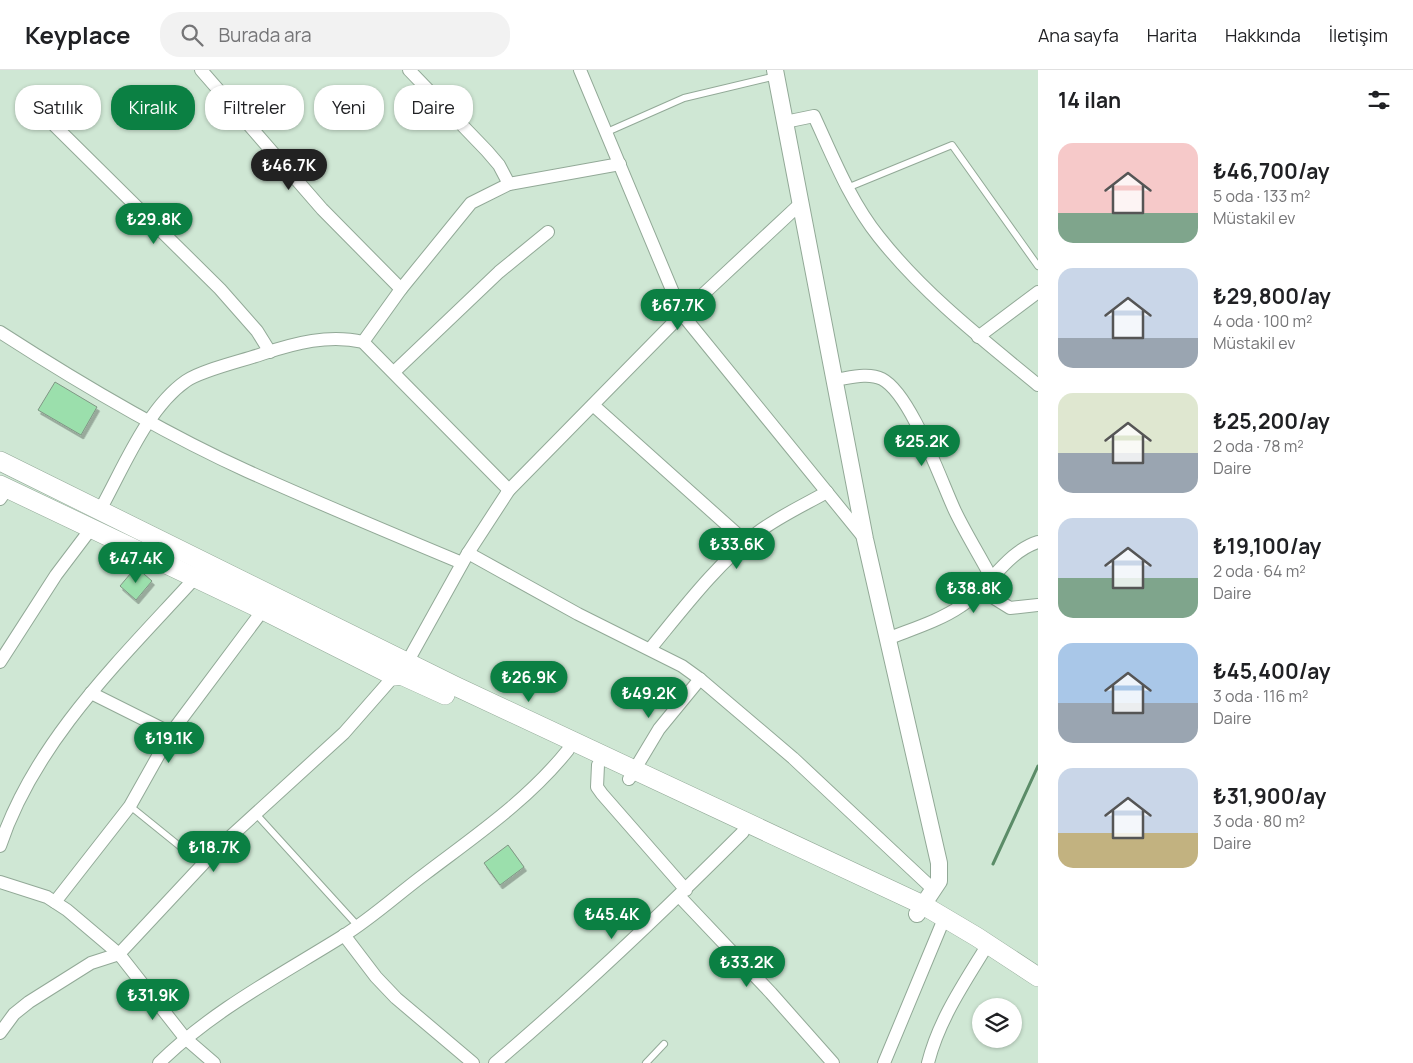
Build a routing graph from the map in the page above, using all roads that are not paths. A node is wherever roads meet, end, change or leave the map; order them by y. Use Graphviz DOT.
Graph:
graph roads {
  1 [pos="201,70"];
  2 [pos="409,70"];
  3 [pos="580,70"];
  4 [pos="776,73"];
  5 [pos="785,122"];
  6 [pos="59,130"];
  7 [pos="607,132"];
  8 [pos="620,164"];
  9 [pos="509,184"];
  10 [pos="848,188"];
  11 [pos="800,204"];
  12 [pos="548,232"];
  13 [pos="1038,266"];
  14 [pos="401,289"];
  15 [pos="1038,292"];
  16 [pos="682,314"];
  17 [pos="0,332"];
  18 [pos="978,338"];
  19 [pos="363,342"];
  20 [pos="270,352"];
  21 [pos="394,372"];
  22 [pos="834,380"];
  23 [pos="1038,385"];
  24 [pos="593,405"];
  25 [pos="150,421"];
  26 [pos="0,461"];
  27 [pos="509,490"];
  28 [pos="2,491"];
  29 [pos="827,492"];
  30 [pos="100,510"];
  31 [pos="90,530"];
  32 [pos="865,539"];
  33 [pos="746,542"];
  34 [pos="1038,542"];
  35 [pos="465,558"];
  36 [pos="194,578"];
  37 [pos="992,579"];
  38 [pos="981,590"];
  39 [pos="1038,605"];
  40 [pos="263,610"];
  41 [pos="887,639"];
  42 [pos="650,649"];
  43 [pos="0,662"];
  44 [pos="400,671"];
  45 [pos="700,679"];
  46 [pos="91,693"];
  47 [pos="171,733"];
  48 [pos="568,750"];
  49 [pos="598,765"];
  50 [pos="631,775"];
  51 [pos="130,806"];
  52 [pos="256,814"];
  53 [pos="743,832"];
  54 [pos="0,846"];
  55 [pos="203,865"];
  56 [pos="0,882"];
  57 [pos="682,893"];
  58 [pos="55,902"];
  59 [pos="925,903"];
  60 [pos="357,925"];
  61 [pos="941,926"];
  62 [pos="344,935"];
  63 [pos="986,947"];
  64 [pos="119,954"];
  65 [pos="1038,978"];
  66 [pos="0,1033"];
  67 [pos="184,1038"];
  68 [pos="664,1044"];
  69 [pos="160,1063"];
  70 [pos="214,1063"];
  71 [pos="473,1063"];
  72 [pos="495,1063"];
  73 [pos="646,1063"];
  74 [pos="833,1063"];
  75 [pos="884,1063"];
  76 [pos="928,1063"];
  1 -- 14 [label="street"];
  2 -- 9 [label="street"];
  3 -- 7 [label="street"];
  4 -- 5 [label="street"];
  4 -- 7 [label="lane"];
  5 -- 10 [label="street"];
  5 -- 11 [label="street"];
  6 -- 20 [label="street"];
  7 -- 8 [label="street"];
  8 -- 9 [label="street"];
  8 -- 16 [label="street"];
  9 -- 14 [label="street"];
  10 -- 13 [label="lane"];
  10 -- 18 [label="street"];
  11 -- 16 [label="street"];
  11 -- 22 [label="street"];
  12 -- 21 [label="street"];
  14 -- 19 [label="street"];
  15 -- 18 [label="street"];
  16 -- 24 [label="street"];
  16 -- 29 [label="street"];
  17 -- 25 [label="street"];
  18 -- 23 [label="street"];
  19 -- 20 [label="street"];
  19 -- 21 [label="street"];
  20 -- 25 [label="street"];
  21 -- 27 [label="street"];
  22 -- 32 [label="street"];
  22 -- 37 [label="street"];
  24 -- 27 [label="street"];
  24 -- 33 [label="street"];
  25 -- 30 [label="street"];
  25 -- 35 [label="street"];
  26 -- 30 [label="main road"];
  27 -- 35 [label="street"];
  28 -- 31 [label="main road"];
  29 -- 32 [label="street"];
  29 -- 33 [label="street"];
  30 -- 44 [label="main road"];
  31 -- 36 [label="main road"];
  31 -- 43 [label="street"];
  32 -- 41 [label="street"];
  33 -- 42 [label="street"];
  34 -- 37 [label="street"];
  35 -- 42 [label="street"];
  35 -- 44 [label="street"];
  36 -- 40 [label="main road"];
  36 -- 46 [label="street"];
  37 -- 38 [label="street"];
  38 -- 39 [label="street"];
  38 -- 41 [label="street"];
  40 -- 44 [label="main road"];
  40 -- 47 [label="street"];
  41 -- 59 [label="street"];
  42 -- 45 [label="street"];
  44 -- 48 [label="main road"];
  44 -- 50 [label="main road"];
  44 -- 52 [label="street"];
  45 -- 50 [label="street"];
  45 -- 59 [label="street"];
  46 -- 47 [label="street"];
  46 -- 54 [label="street"];
  47 -- 51 [label="street"];
  48 -- 49 [label="main road"];
  48 -- 60 [label="street"];
  49 -- 50 [label="main road"];
  49 -- 57 [label="street"];
  50 -- 53 [label="main road"];
  50 -- 59 [label="main road"];
  51 -- 55 [label="lane"];
  51 -- 58 [label="street"];
  52 -- 55 [label="street"];
  52 -- 60 [label="lane"];
  53 -- 57 [label="street"];
  53 -- 59 [label="main road"];
  55 -- 64 [label="street"];
  56 -- 58 [label="street"];
  57 -- 72 [label="street"];
  57 -- 74 [label="street"];
  58 -- 64 [label="street"];
  59 -- 61 [label="main road"];
  59 -- 63 [label="main road"];
  60 -- 62 [label="street"];
  61 -- 63 [label="main road"];
  61 -- 75 [label="street"];
  62 -- 67 [label="street"];
  62 -- 71 [label="street"];
  63 -- 65 [label="main road"];
  63 -- 76 [label="street"];
  64 -- 66 [label="street"];
  64 -- 67 [label="street"];
  67 -- 69 [label="street"];
  67 -- 70 [label="street"];
  68 -- 73 [label="lane"];
}
